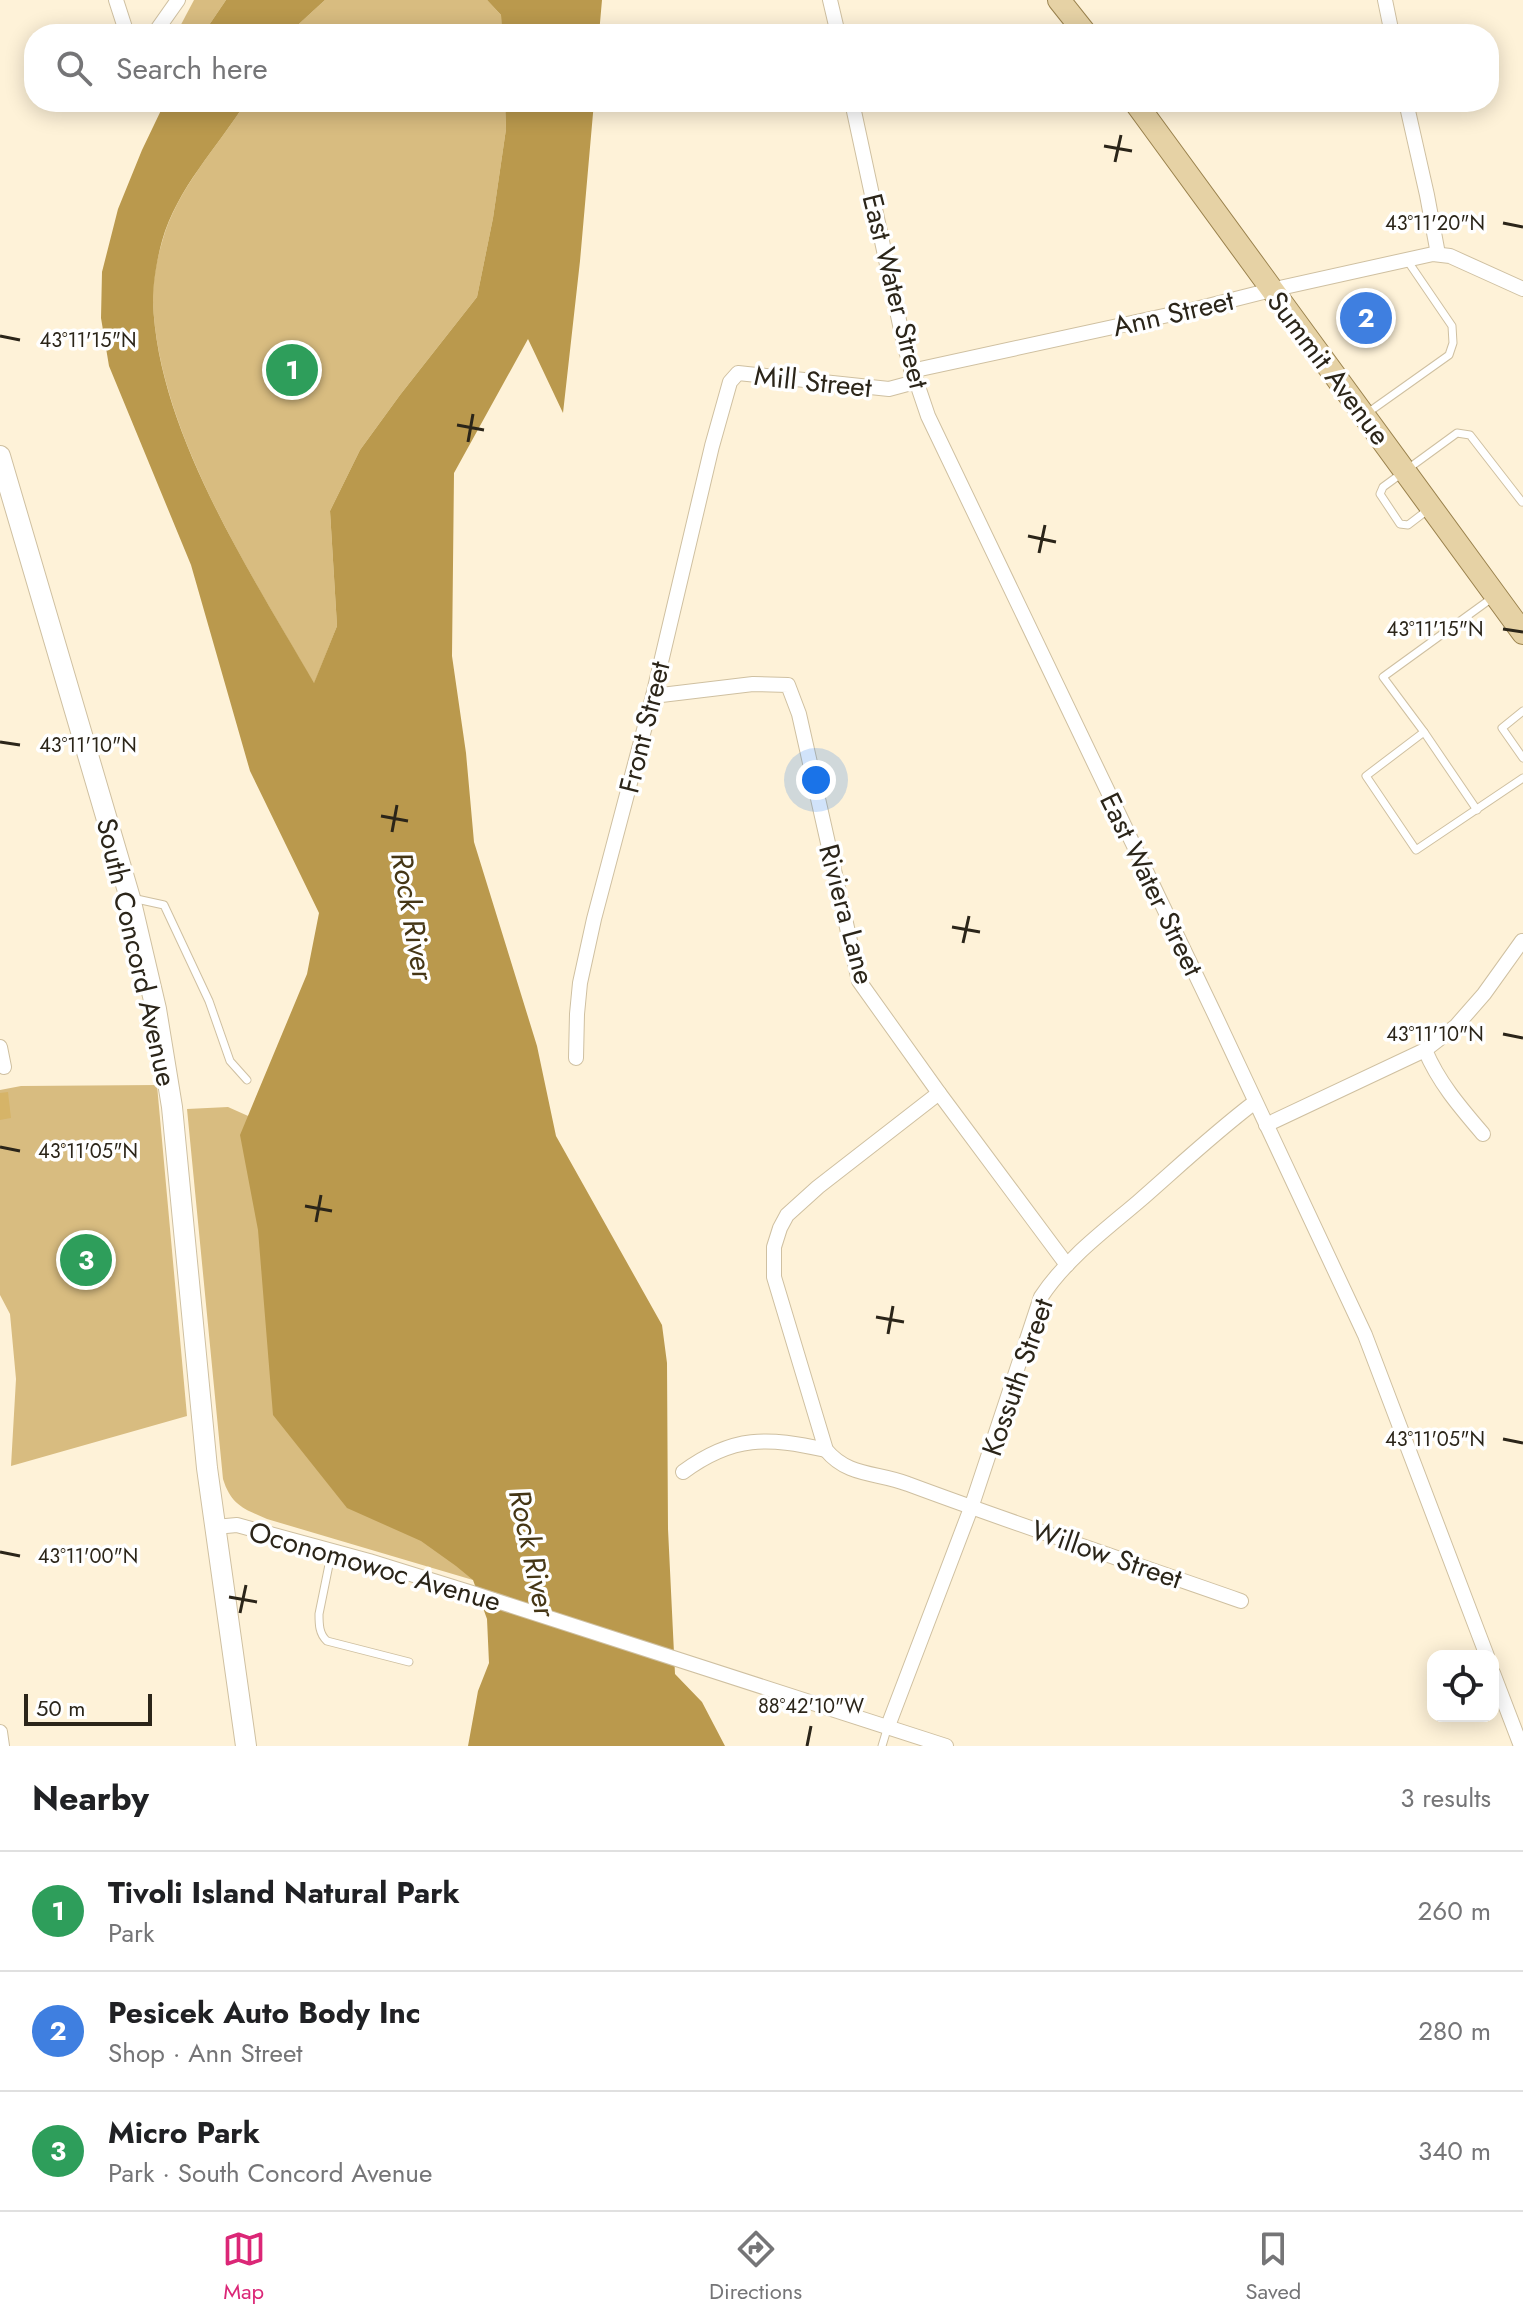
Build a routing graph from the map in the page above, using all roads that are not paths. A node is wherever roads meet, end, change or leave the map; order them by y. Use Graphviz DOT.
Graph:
graph roads {
  1 [pos="116,0"];
  2 [pos="178,0"];
  3 [pos="830,0"];
  4 [pos="1059,0"];
  5 [pos="1385,0"];
  6 [pos="124,24"];
  7 [pos="161,24"];
  8 [pos="836,24"];
  9 [pos="1078,24"];
  10 [pos="1390,24"];
  11 [pos="854,112"];
  12 [pos="1142,112"];
  13 [pos="1408,112"];
  14 [pos="1438,254"];
  15 [pos="1407,260"];
  16 [pos="1523,289"];
  17 [pos="1271,290"];
  18 [pos="913,377"];
  19 [pos="725,398"];
  20 [pos="1364,415"];
  21 [pos="0,456"];
  22 [pos="1404,471"];
  23 [pos="1522,502"];
  24 [pos="1430,507"];
  25 [pos="1496,595"];
  26 [pos="1523,633"];
  27 [pos="653,696"];
  28 [pos="1523,711"];
  29 [pos="1424,732"];
  30 [pos="1523,758"];
  31 [pos="1523,778"];
  32 [pos="1477,810"];
  33 [pos="130,898"];
  34 [pos="1522,941"];
  35 [pos="0,1047"];
  36 [pos="1425,1050"];
  37 [pos="576,1058"];
  38 [pos="4,1067"];
  39 [pos="247,1080"];
  40 [pos="939,1093"];
  41 [pos="1255,1102"];
  42 [pos="1266,1125"];
  43 [pos="1483,1134"];
  44 [pos="1067,1265"];
  45 [pos="826,1450"];
  46 [pos="683,1472"];
  47 [pos="971,1508"];
  48 [pos="215,1527"];
  49 [pos="332,1550"];
  50 [pos="1241,1601"];
  51 [pos="1485,1650"];
  52 [pos="409,1662"];
  53 [pos="1499,1689"];
  54 [pos="888,1726"];
  55 [pos="0,1732"];
  56 [pos="2,1746"];
  57 [pos="246,1746"];
  58 [pos="882,1746"];
  59 [pos="946,1746"];
  60 [pos="1521,1746"];
  1 -- 6 [label="street"];
  2 -- 7 [label="street"];
  3 -- 8 [label="street"];
  4 -- 9 [label="main road"];
  5 -- 10 [label="street"];
  11 -- 18 [label="street, East Water Street"];
  12 -- 17 [label="main road, Summit Avenue"];
  13 -- 14 [label="street"];
  14 -- 15 [label="street, Ann Street"];
  14 -- 16 [label="street"];
  15 -- 17 [label="street, Ann Street"];
  15 -- 20 [label="lane"];
  17 -- 18 [label="street, Ann Street"];
  17 -- 20 [label="main road, Summit Avenue"];
  18 -- 19 [label="street, Mill Street"];
  18 -- 41 [label="street, East Water Street"];
  19 -- 27 [label="street, Front Street"];
  20 -- 22 [label="main road, Summit Avenue"];
  21 -- 33 [label="street, South Concord Avenue"];
  22 -- 23 [label="lane"];
  22 -- 24 [label="main road, Summit Avenue"];
  22 -- 24 [label="lane"];
  24 -- 25 [label="main road, Summit Avenue"];
  25 -- 26 [label="main road, Summit Avenue"];
  25 -- 29 [label="lane"];
  27 -- 37 [label="street, Front Street"];
  27 -- 40 [label="street, Riviera Lane"];
  28 -- 30 [label="lane"];
  29 -- 32 [label="lane"];
  29 -- 32 [label="lane"];
  31 -- 32 [label="lane"];
  33 -- 39 [label="lane"];
  33 -- 48 [label="street, South Concord Avenue"];
  34 -- 36 [label="street"];
  35 -- 38 [label="street"];
  36 -- 42 [label="street"];
  36 -- 43 [label="street"];
  40 -- 44 [label="street, Riviera Lane"];
  40 -- 45 [label="street"];
  41 -- 42 [label="street, East Water Street"];
  41 -- 44 [label="street, Kossuth Street"];
  42 -- 51 [label="street, East Water Street"];
  44 -- 47 [label="street, Kossuth Street"];
  45 -- 46 [label="street"];
  45 -- 47 [label="street, Willow Street"];
  47 -- 50 [label="street, Willow Street"];
  47 -- 54 [label="street, Kossuth Street"];
  48 -- 49 [label="street, Oconomowoc Avenue"];
  48 -- 57 [label="street, South Concord Avenue"];
  49 -- 52 [label="lane"];
  49 -- 54 [label="street, Oconomowoc Avenue"];
  53 -- 60 [label="street"];
  54 -- 58 [label="lane"];
  54 -- 59 [label="street, Oconomowoc Avenue"];
  55 -- 56 [label="street"];
}
